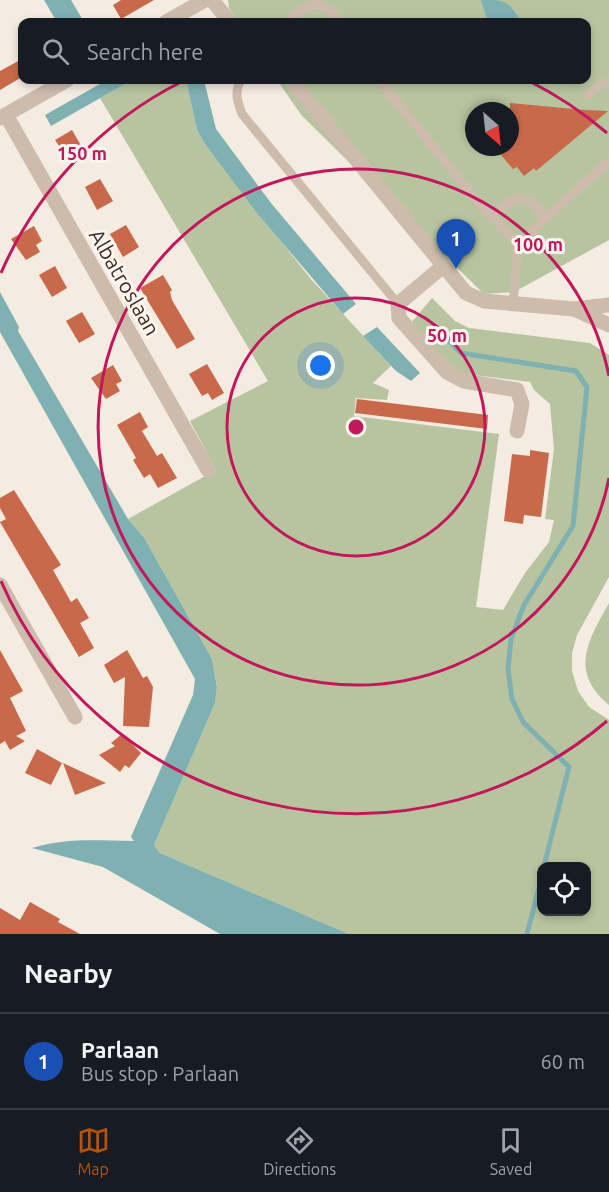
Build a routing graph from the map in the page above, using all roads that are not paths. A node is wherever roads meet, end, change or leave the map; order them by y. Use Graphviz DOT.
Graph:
graph roads {
  1 [pos="205,0"];
  2 [pos="212,0"];
  3 [pos="173,18"];
  4 [pos="227,18"];
  5 [pos="292,18"];
  6 [pos="336,18"];
  7 [pos="609,82"];
  8 [pos="60,84"];
  9 [pos="239,84"];
  10 [pos="294,84"];
  11 [pos="382,84"];
  12 [pos="588,95"];
  13 [pos="3,116"];
  14 [pos="609,161"];
  15 [pos="490,215"];
  16 [pos="545,218"];
  17 [pos="518,244"];
  18 [pos="442,267"];
  19 [pos="398,304"];
  20 [pos="513,304"];
  21 [pos="609,305"];
  22 [pos="574,309"];
  23 [pos="609,325"];
  24 [pos="518,431"];
  25 [pos="208,470"];
  26 [pos="0,585"];
  27 [pos="75,717"];
  1 -- 3 [label="street"];
  2 -- 4 [label="street"];
  5 -- 6 [label="lane"];
  7 -- 12 [label="lane"];
  8 -- 13 [label="street"];
  9 -- 19 [label="lane"];
  10 -- 18 [label="street"];
  11 -- 15 [label="lane"];
  13 -- 25 [label="street, Albatroslaan"];
  14 -- 16 [label="lane"];
  15 -- 16 [label="lane"];
  15 -- 17 [label="lane"];
  16 -- 17 [label="lane"];
  17 -- 20 [label="lane"];
  18 -- 19 [label="street"];
  18 -- 20 [label="street"];
  19 -- 24 [label="street"];
  20 -- 22 [label="street"];
  21 -- 22 [label="street"];
  22 -- 23 [label="street"];
  26 -- 27 [label="street"];
}
